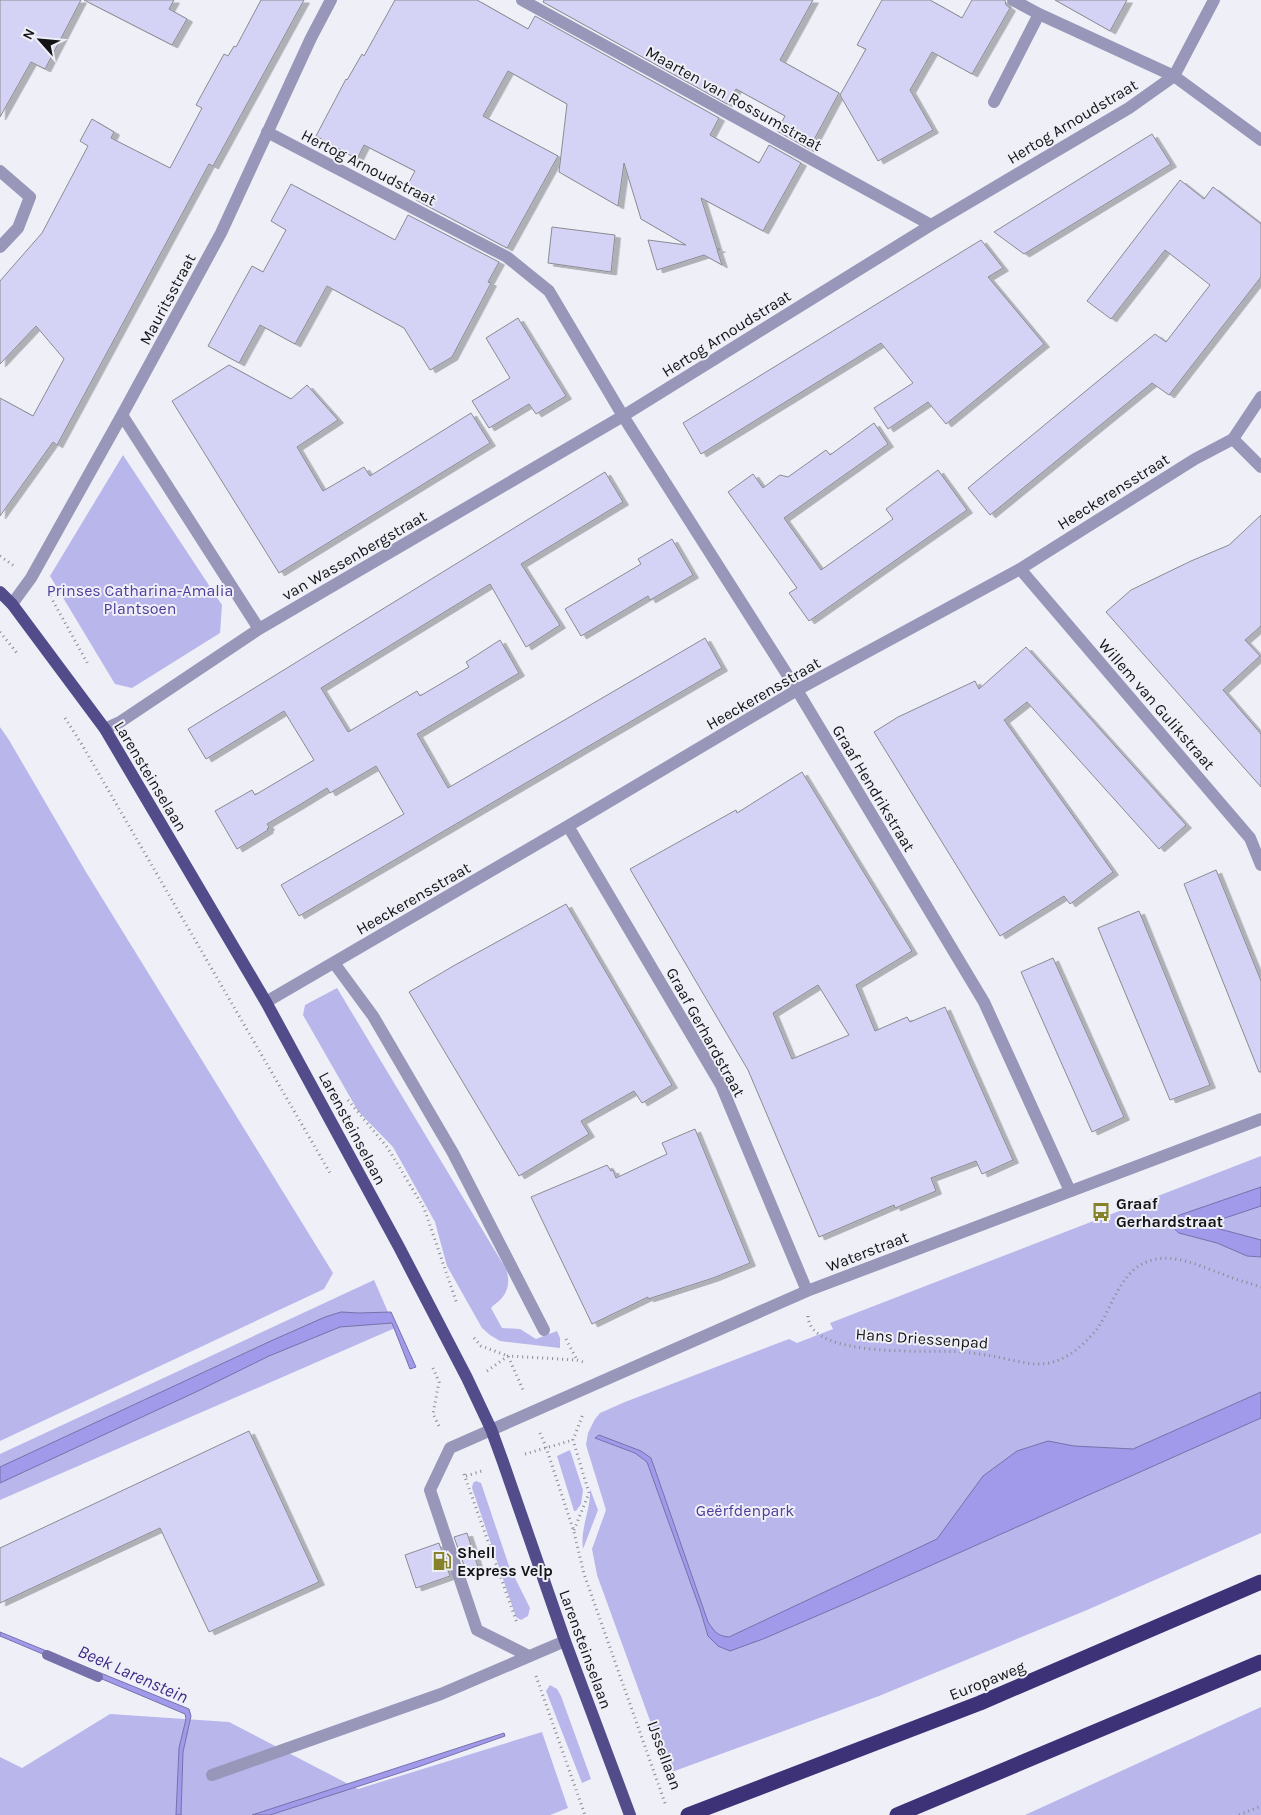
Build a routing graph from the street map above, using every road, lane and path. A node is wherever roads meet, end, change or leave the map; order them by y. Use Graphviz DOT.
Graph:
graph roads {
  1 [pos="331,0"];
  2 [pos="522,0"];
  3 [pos="1013,0"];
  4 [pos="1214,0"];
  5 [pos="1039,14"];
  6 [pos="1174,76"];
  7 [pos="994,102"];
  8 [pos="267,132"];
  9 [pos="1261,140"];
  10 [pos="0,171"];
  11 [pos="931,225"];
  12 [pos="0,247"];
  13 [pos="1261,397"];
  14 [pos="122,415"];
  15 [pos="623,416"];
  16 [pos="1233,439"];
  17 [pos="1261,467"];
  18 [pos="1020,569"];
  19 [pos="0,592"];
  20 [pos="12,604"];
  21 [pos="259,629"];
  22 [pos="0,632"];
  23 [pos="18,654"];
  24 [pos="797,690"];
  25 [pos="62,713"];
  26 [pos="105,729"];
  27 [pos="568,826"];
  28 [pos="1261,865"];
  29 [pos="334,963"];
  30 [pos="266,1002"];
  31 [pos="1261,1119"];
  32 [pos="332,1176"];
  33 [pos="1070,1191"];
  34 [pos="1261,1287"];
  35 [pos="807,1291"];
  36 [pos="544,1330"];
  37 [pos="432,1364"];
  38 [pos="618,1373"];
  39 [pos="467,1378"];
  40 [pos="437,1390"];
  41 [pos="491,1429"];
  42 [pos="573,1440"];
  43 [pos="450,1448"];
  44 [pos="574,1532"];
  45 [pos="1261,1582"];
  46 [pos="565,1641"];
  47 [pos="529,1656"];
  48 [pos="1261,1662"];
  49 [pos="630,1706"];
  50 [pos="212,1775"];
  51 [pos="667,1806"];
  52 [pos="1261,1806"];
  53 [pos="585,1815"];
  54 [pos="630,1815"];
  55 [pos="688,1815"];
  56 [pos="897,1815"];
  57 [pos="1239,1815"];
  1 -- 8 [label="street, Mauritsstraat"];
  2 -- 11 [label="street, Maarten van Rossumstraat"];
  3 -- 5 [label="street"];
  4 -- 6 [label="street, Hertog Arnoudstraat"];
  5 -- 6 [label="street"];
  5 -- 7 [label="street"];
  6 -- 9 [label="street"];
  6 -- 11 [label="street, Hertog Arnoudstraat"];
  8 -- 14 [label="street, Mauritsstraat"];
  8 -- 15 [label="street, Hertog Arnoudstraat"];
  10 -- 12 [label="street"];
  11 -- 15 [label="street, Hertog Arnoudstraat"];
  13 -- 16 [label="street, Heeckerensstraat"];
  14 -- 20 [label="street, Mauritsstraat"];
  14 -- 21 [label="street"];
  15 -- 21 [label="street, van Wassenbergstraat"];
  15 -- 24 [label="street, Graaf Hendrikstraat"];
  16 -- 17 [label="street"];
  16 -- 18 [label="street, Heeckerensstraat"];
  18 -- 24 [label="street, Heeckerensstraat"];
  18 -- 28 [label="street, Willem van Gulikstraat"];
  19 -- 20 [label="main road, Larensteinselaan"];
  20 -- 26 [label="main road, Larensteinselaan"];
  21 -- 26 [label="street, van Wassenbergstraat"];
  22 -- 23 [label="path"];
  24 -- 27 [label="street, Heeckerensstraat"];
  24 -- 33 [label="street, Graaf Hendrikstraat"];
  25 -- 32 [label="path"];
  26 -- 30 [label="main road, Larensteinselaan"];
  27 -- 29 [label="street, Heeckerensstraat"];
  27 -- 35 [label="street, Graaf Gerhardstraat"];
  29 -- 30 [label="street, Heeckerensstraat"];
  29 -- 36 [label="street"];
  30 -- 39 [label="main road, Larensteinselaan"];
  31 -- 33 [label="street, Waterstraat"];
  33 -- 35 [label="street, Waterstraat"];
  34 -- 35 [label="path, Hans Driessenpad"];
  35 -- 38 [label="street, Waterstraat"];
  37 -- 40 [label="path"];
  38 -- 39 [label="path"];
  38 -- 41 [label="street, Waterstraat"];
  39 -- 40 [label="path"];
  39 -- 41 [label="main road, Larensteinselaan"];
  40 -- 43 [label="path"];
  41 -- 43 [label="street, Waterstraat"];
  41 -- 46 [label="main road, Larensteinselaan"];
  42 -- 44 [label="path"];
  43 -- 47 [label="path"];
  43 -- 47 [label="street"];
  45 -- 55 [label="highway, Europaweg"];
  46 -- 47 [label="street"];
  46 -- 54 [label="main road, Larensteinselaan"];
  47 -- 50 [label="street"];
  47 -- 53 [label="path"];
  48 -- 56 [label="highway"];
  49 -- 51 [label="path, IJssellaan"];
  52 -- 57 [label="path"];
}
